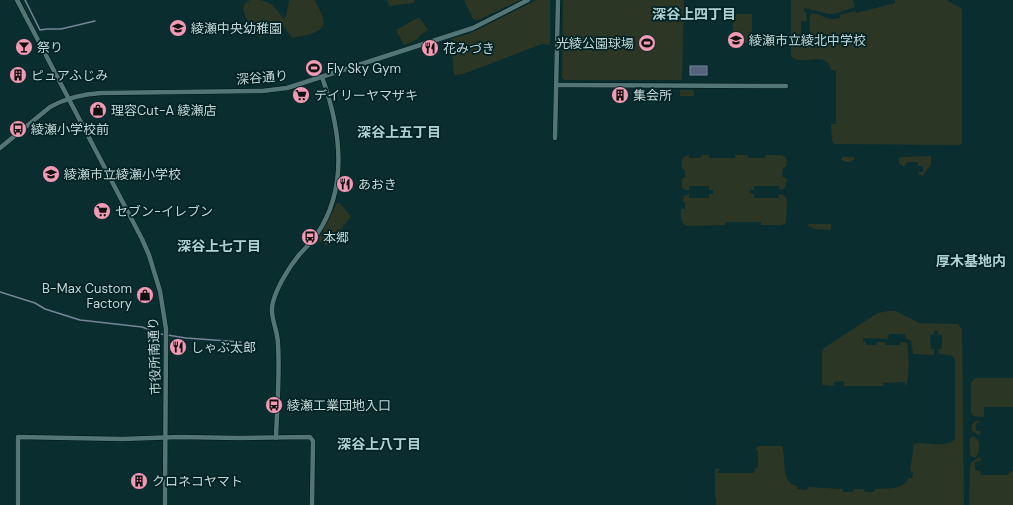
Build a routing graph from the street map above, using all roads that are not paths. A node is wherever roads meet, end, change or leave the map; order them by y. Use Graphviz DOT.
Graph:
graph roads {
  1 [pos="17,0"];
  2 [pos="528,0"];
  3 [pos="558,0"];
  4 [pos="322,77"];
  5 [pos="556,85"];
  6 [pos="786,86"];
  7 [pos="68,99"];
  8 [pos="555,138"];
  9 [pos="0,148"];
  10 [pos="166,437"];
  11 [pos="276,438"];
  12 [pos="18,505"];
  13 [pos="166,505"];
  14 [pos="312,505"];
  1 -- 7 [label="street, 市役所南通り"];
  2 -- 4 [label="street, 深谷通り"];
  3 -- 5 [label="street"];
  4 -- 7 [label="street, 深谷通り"];
  4 -- 11 [label="street"];
  5 -- 6 [label="street"];
  5 -- 8 [label="street"];
  7 -- 9 [label="street, 深谷通り"];
  7 -- 10 [label="street, 市役所南通り"];
  10 -- 11 [label="street"];
  10 -- 12 [label="street"];
  10 -- 13 [label="street, 市役所南通り"];
  11 -- 14 [label="street"];
}
